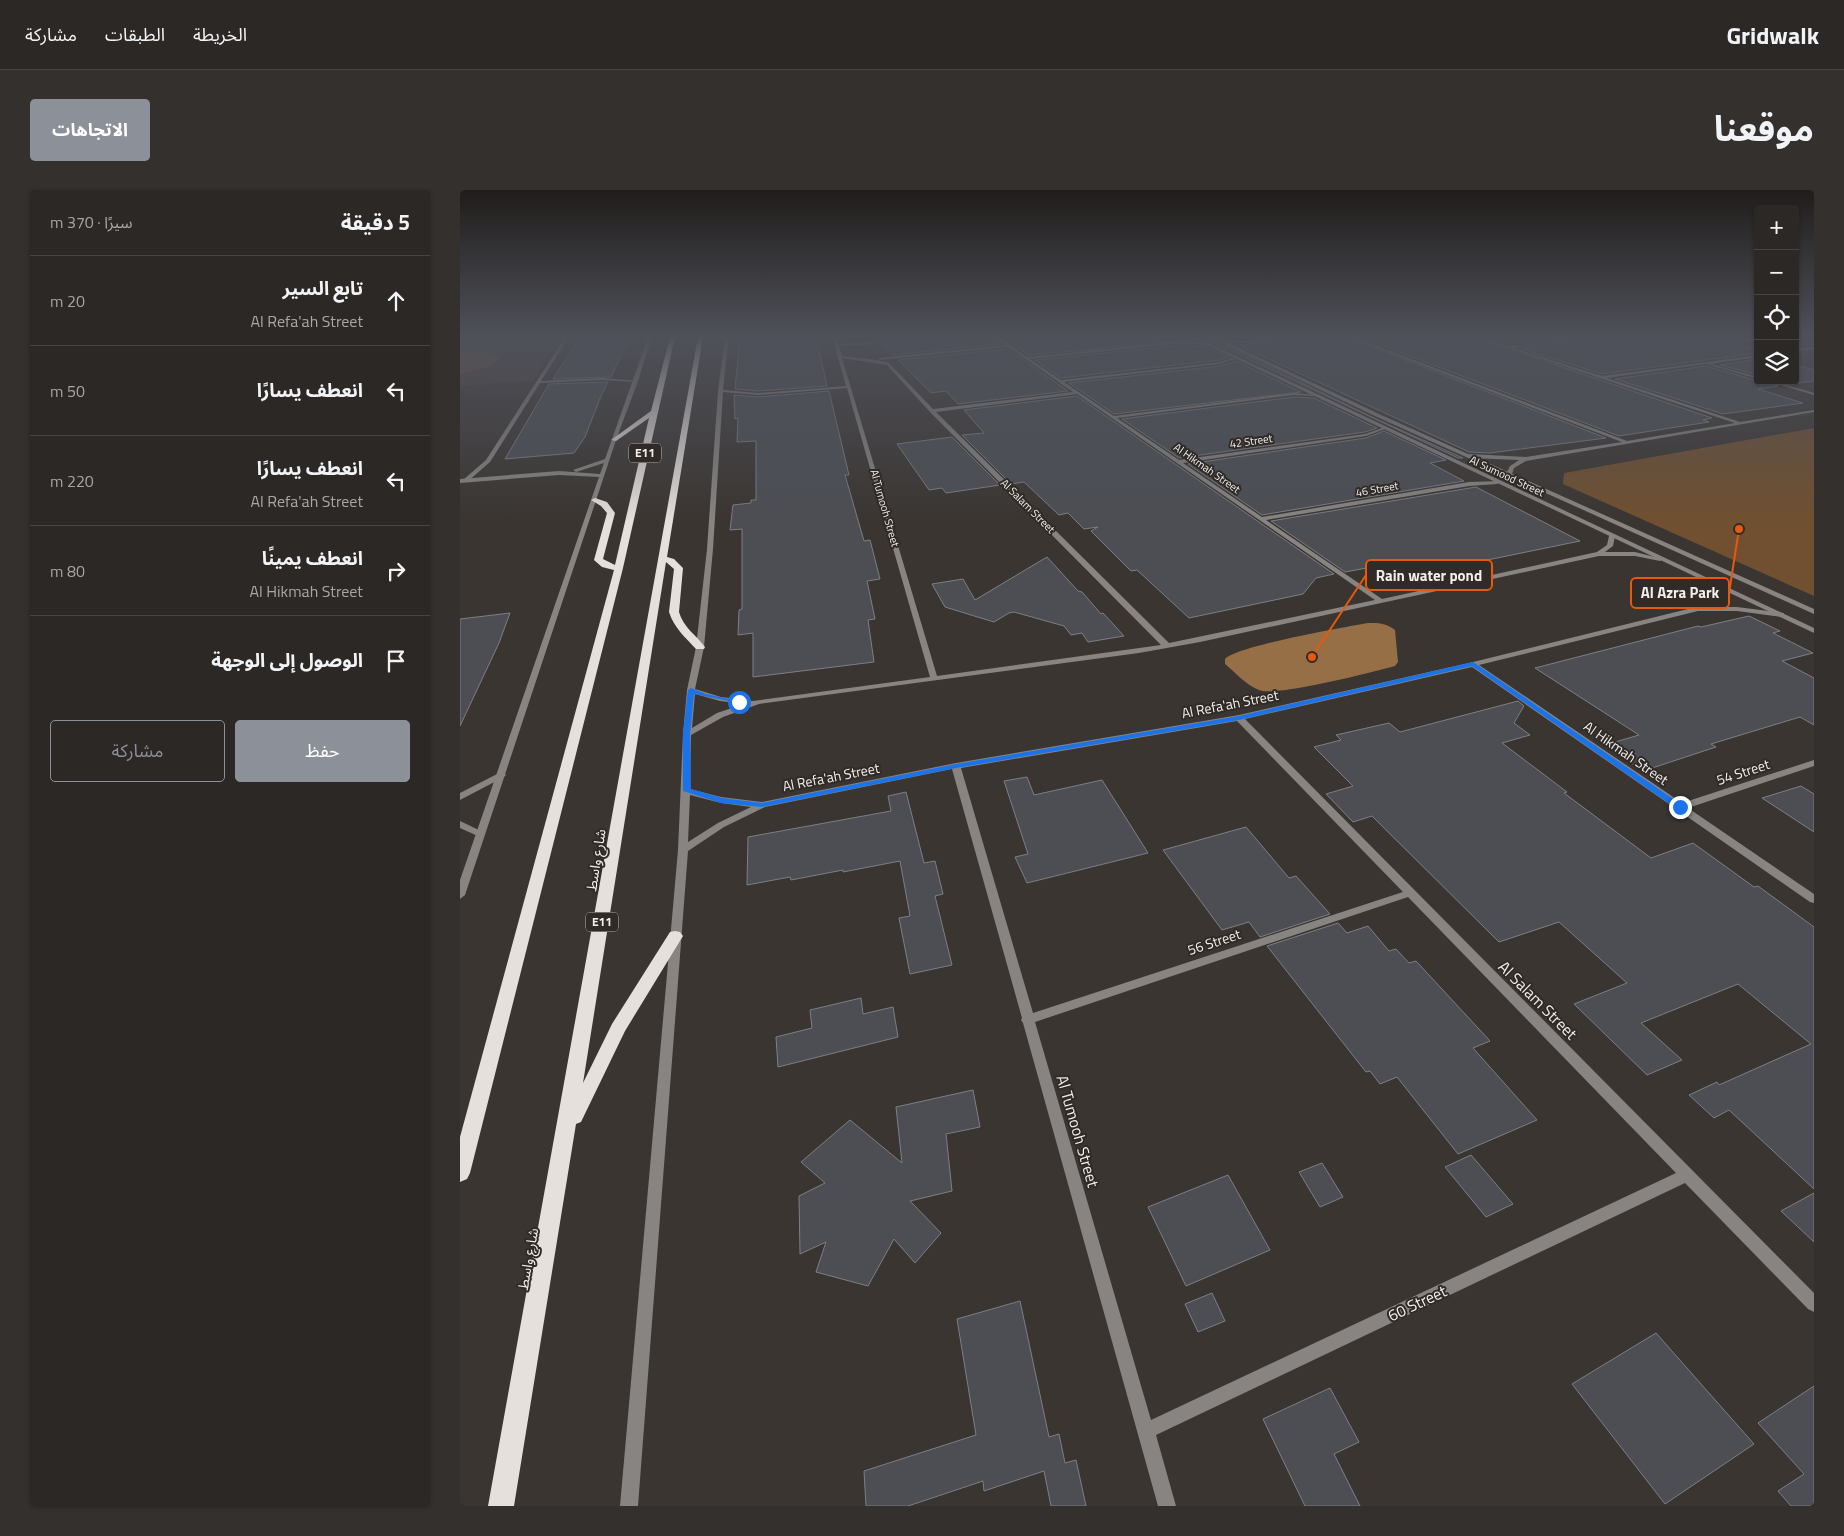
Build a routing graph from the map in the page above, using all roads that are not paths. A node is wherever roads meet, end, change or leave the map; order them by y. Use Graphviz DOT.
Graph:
graph roads {
  1 [pos="529,398"];
  2 [pos="630,398"];
  3 [pos="657,398"];
  4 [pos="690,398"];
  5 [pos="719,398"];
  6 [pos="851,398"];
  7 [pos="920,398"];
  8 [pos="1033,398"];
  9 [pos="1085,398"];
  10 [pos="1259,398"];
  11 [pos="1332,398"];
  12 [pos="1341,398"];
  13 [pos="1342,398"];
  14 [pos="1512,398"];
  15 [pos="1666,398"];
  16 [pos="1321,399"];
  17 [pos="728,401"];
  18 [pos="719,404"];
  19 [pos="932,411"];
  20 [pos="1814,411"];
  21 [pos="654,412"];
  22 [pos="1377,415"];
  23 [pos="1114,417"];
  24 [pos="1742,423"];
  25 [pos="1383,428"];
  26 [pos="614,440"];
  27 [pos="1627,442"];
  28 [pos="1470,456"];
  29 [pos="1526,459"];
  30 [pos="608,460"];
  31 [pos="1179,462"];
  32 [pos="560,473"];
  33 [pos="1509,474"];
  34 [pos="603,476"];
  35 [pos="462,481"];
  36 [pos="1497,482"];
  37 [pos="594,500"];
  38 [pos="1261,519"];
  39 [pos="1612,536"];
  40 [pos="1599,554"];
  41 [pos="662,558"];
  42 [pos="1660,559"];
  43 [pos="619,568"];
  44 [pos="1708,582"];
  45 [pos="1379,600"];
  46 [pos="1698,609"];
  47 [pos="1814,612"];
  48 [pos="1781,615"];
  49 [pos="1814,631"];
  50 [pos="1167,646"];
  51 [pos="700,647"];
  52 [pos="1473,664"];
  53 [pos="934,678"];
  54 [pos="691,690"];
  55 [pos="758,702"];
  56 [pos="1239,718"];
  57 [pos="687,734"];
  58 [pos="1814,763"];
  59 [pos="956,766"];
  60 [pos="501,775"];
  61 [pos="687,791"];
  62 [pos="460,797"];
  63 [pos="762,805"];
  64 [pos="1680,807"];
  65 [pos="460,824"];
  66 [pos="480,834"];
  67 [pos="684,850"];
  68 [pos="1410,893"];
  69 [pos="460,895"];
  70 [pos="1814,899"];
  71 [pos="675,936"];
  72 [pos="1027,1020"];
  73 [pos="567,1133"];
  74 [pos="460,1173"];
  75 [pos="1687,1175"];
  76 [pos="1814,1304"];
  77 [pos="1146,1430"];
  78 [pos="501,1506"];
  79 [pos="629,1506"];
  80 [pos="1167,1506"];
  1 -- 35 [label="street"];
  2 -- 26 [label="street"];
  3 -- 21 [label="highway, E11"];
  4 -- 41 [label="highway, شارع واسط / E11"];
  5 -- 18 [label="street"];
  6 -- 53 [label="street, Al Tumooh Street"];
  7 -- 19 [label="street, Al Salam Street"];
  8 -- 19 [label="street"];
  9 -- 23 [label="street, Al Hikmah Street"];
  10 -- 23 [label="street"];
  11 -- 16 [label="street"];
  12 -- 22 [label="street"];
  13 -- 22 [label="street, Al Sumood Street"];
  14 -- 27 [label="street"];
  15 -- 24 [label="street"];
  16 -- 25 [label="street, Al Sumood Street"];
  17 -- 18 [label="street"];
  18 -- 51 [label="street"];
  19 -- 50 [label="street, Al Salam Street"];
  20 -- 24 [label="street"];
  21 -- 26 [label="highway"];
  21 -- 43 [label="highway, E11"];
  22 -- 28 [label="street, Al Sumood Street"];
  23 -- 31 [label="street, Al Hikmah Street"];
  24 -- 27 [label="street"];
  25 -- 31 [label="street, 42 Street"];
  25 -- 36 [label="street, Al Sumood Street"];
  26 -- 30 [label="street"];
  27 -- 29 [label="street"];
  28 -- 29 [label="street"];
  28 -- 33 [label="street, Al Sumood Street"];
  29 -- 33 [label="street"];
  30 -- 32 [label="street"];
  30 -- 34 [label="street"];
  31 -- 38 [label="street, Al Hikmah Street"];
  32 -- 34 [label="street"];
  32 -- 35 [label="street"];
  33 -- 47 [label="street, Al Sumood Street"];
  34 -- 37 [label="street"];
  36 -- 38 [label="street, 46 Street"];
  36 -- 39 [label="street, Al Sumood Street"];
  37 -- 43 [label="highway"];
  37 -- 60 [label="street"];
  38 -- 45 [label="street, Al Hikmah Street"];
  39 -- 40 [label="street"];
  39 -- 42 [label="street, Al Sumood Street"];
  40 -- 42 [label="street"];
  40 -- 45 [label="street"];
  41 -- 51 [label="highway"];
  41 -- 73 [label="highway, شارع واسط / E11"];
  42 -- 44 [label="street, Al Sumood Street"];
  43 -- 74 [label="highway, E11"];
  44 -- 46 [label="street"];
  44 -- 48 [label="street, Al Sumood Street"];
  45 -- 50 [label="street"];
  46 -- 48 [label="street, Al Refa'ah Street"];
  46 -- 52 [label="street, Al Refa'ah Street"];
  48 -- 49 [label="street, Al Sumood Street"];
  50 -- 53 [label="street"];
  51 -- 54 [label="street"];
  52 -- 56 [label="street, Al Refa'ah Street"];
  52 -- 64 [label="street, Al Hikmah Street"];
  53 -- 55 [label="street"];
  54 -- 55 [label="street"];
  54 -- 57 [label="street"];
  55 -- 57 [label="street"];
  56 -- 59 [label="street, Al Refa'ah Street"];
  56 -- 68 [label="street, Al Salam Street"];
  57 -- 61 [label="street"];
  58 -- 64 [label="street, 54 Street"];
  59 -- 63 [label="street, Al Refa'ah Street"];
  59 -- 72 [label="street, Al Tumooh Street"];
  60 -- 62 [label="street"];
  60 -- 66 [label="street"];
  61 -- 63 [label="street, Al Refa'ah Street"];
  61 -- 67 [label="street"];
  63 -- 67 [label="street, Al Refa'ah Street"];
  64 -- 70 [label="street, Al Hikmah Street"];
  65 -- 66 [label="street"];
  66 -- 69 [label="street"];
  67 -- 71 [label="street"];
  68 -- 72 [label="street, 56 Street"];
  68 -- 75 [label="street, Al Salam Street"];
  71 -- 73 [label="highway"];
  71 -- 79 [label="street"];
  72 -- 77 [label="street, Al Tumooh Street"];
  73 -- 78 [label="highway, شارع واسط / E11"];
  75 -- 76 [label="street, Al Salam Street"];
  75 -- 77 [label="street, 60 Street"];
  77 -- 80 [label="street, Al Tumooh Street"];
}
